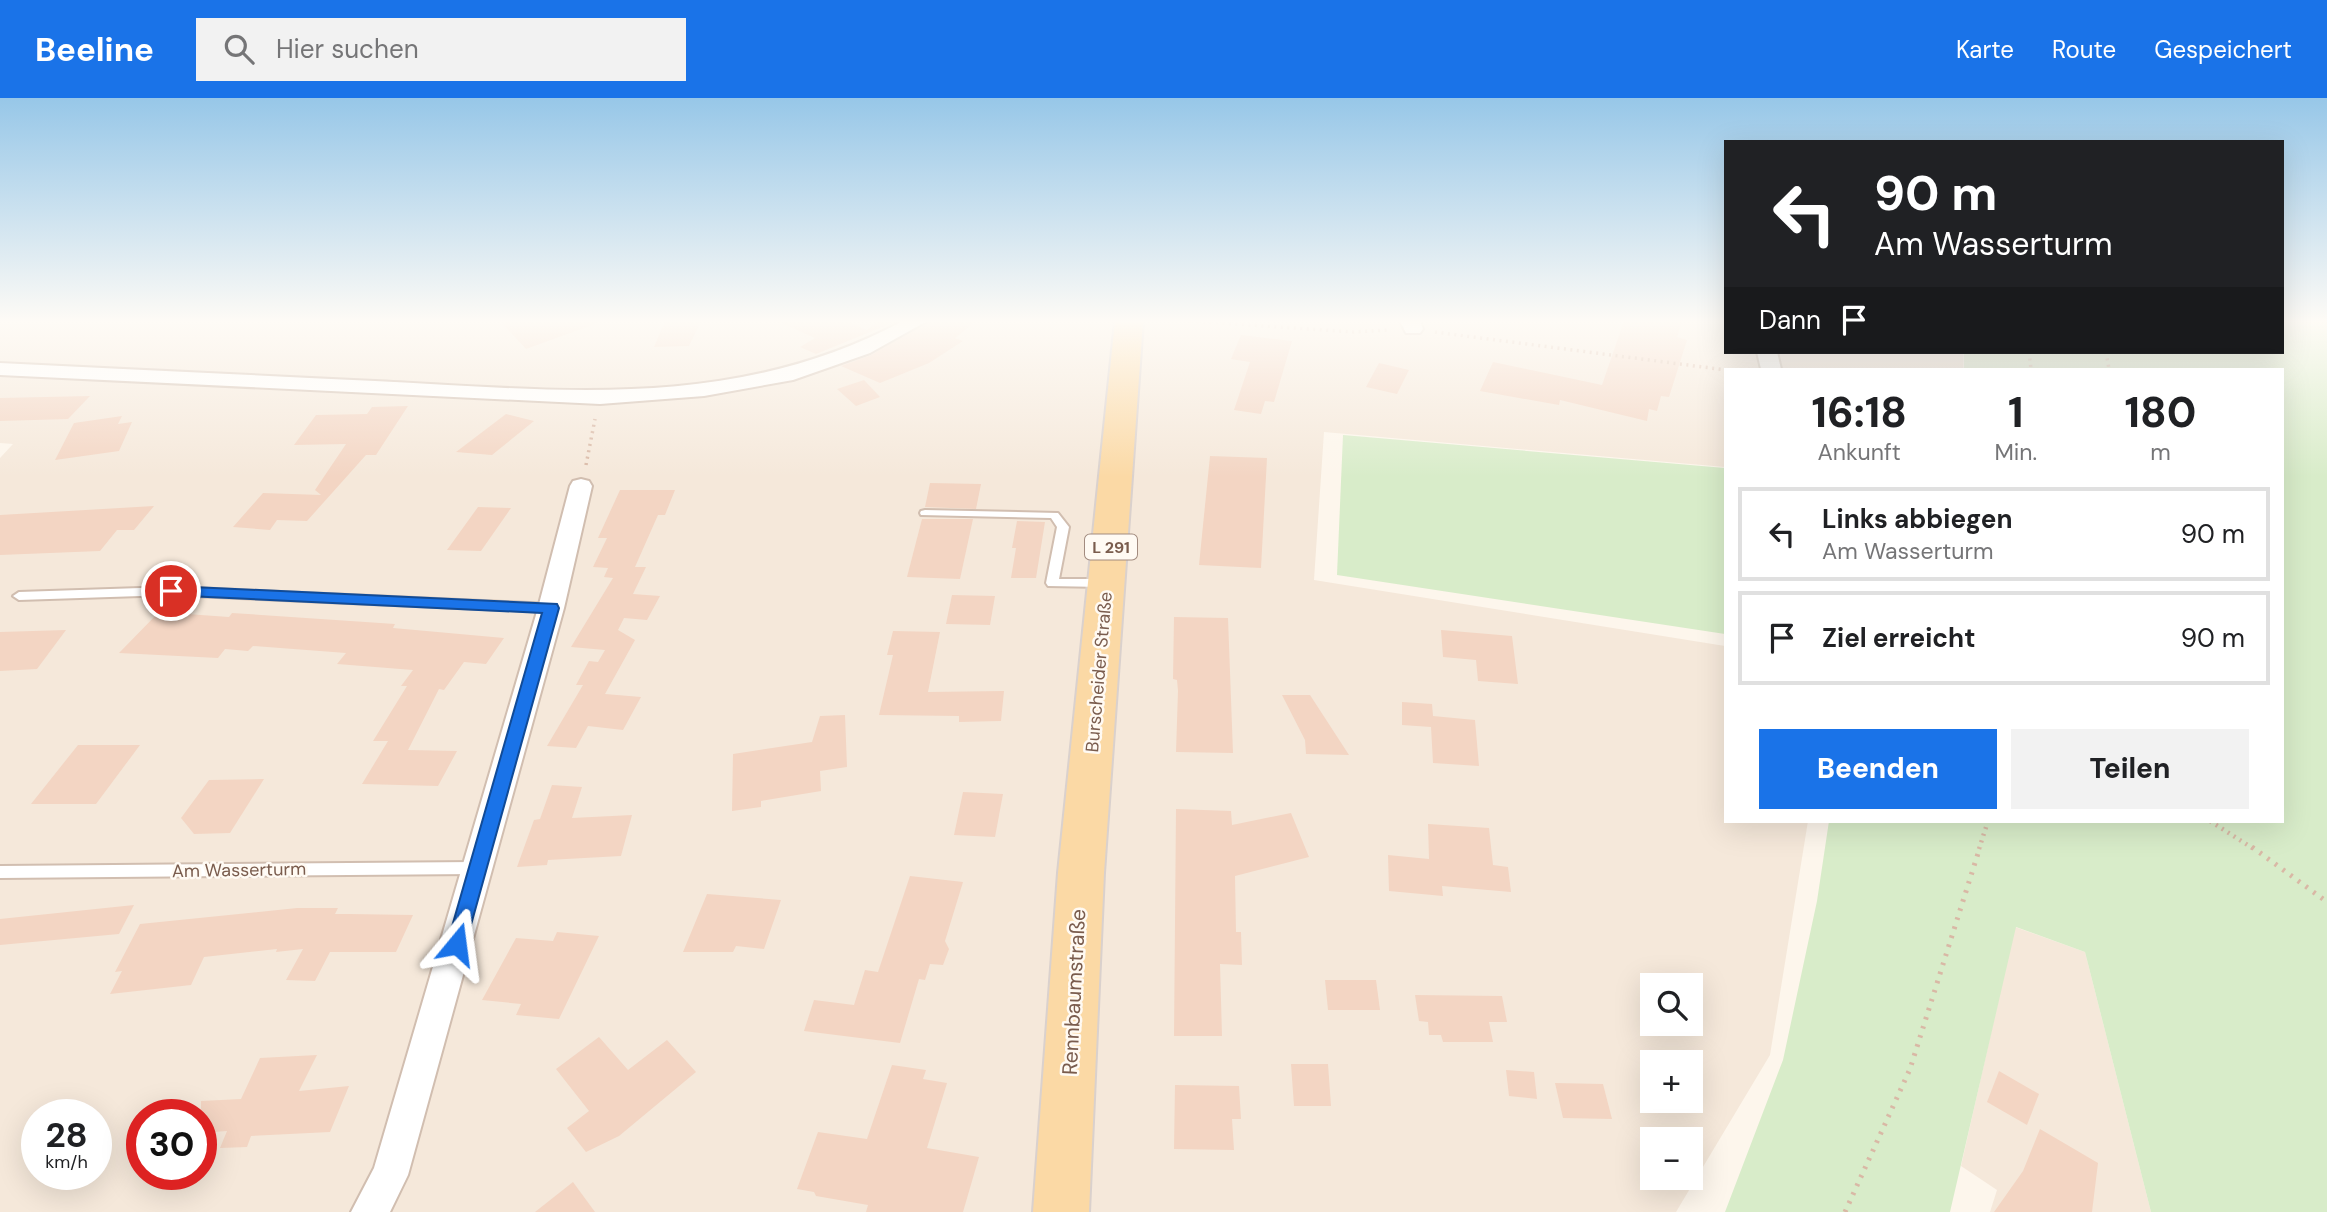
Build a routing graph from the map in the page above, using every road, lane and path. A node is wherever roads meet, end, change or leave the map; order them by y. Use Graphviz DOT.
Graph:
graph roads {
  1 [pos="82,373"];
  2 [pos="790,373"];
  3 [pos="1125,373"];
  4 [pos="600,398"];
  5 [pos="581,486"];
  6 [pos="925,513"];
  7 [pos="1107,583"];
  8 [pos="19,596"];
  9 [pos="551,608"];
  10 [pos="1090,772"];
  11 [pos="1987,823"];
  12 [pos="2213,823"];
  13 [pos="479,867"];
  14 [pos="0,872"];
  15 [pos="2327,902"];
  16 [pos="370,1212"];
  17 [pos="1061,1212"];
  18 [pos="1845,1212"];
  1 -- 4 [label="street"];
  2 -- 4 [label="street"];
  3 -- 7 [label="main road, Burscheider Straße / L 291"];
  4 -- 5 [label="path"];
  5 -- 9 [label="street"];
  6 -- 7 [label="lane"];
  7 -- 10 [label="main road, Burscheider Straße / L 291"];
  8 -- 9 [label="lane"];
  9 -- 13 [label="street"];
  10 -- 17 [label="main road, Rennbaumstraße / L 291"];
  11 -- 18 [label="path"];
  12 -- 15 [label="path"];
  13 -- 14 [label="lane, Am Wasserturm"];
  13 -- 16 [label="street"];
}
